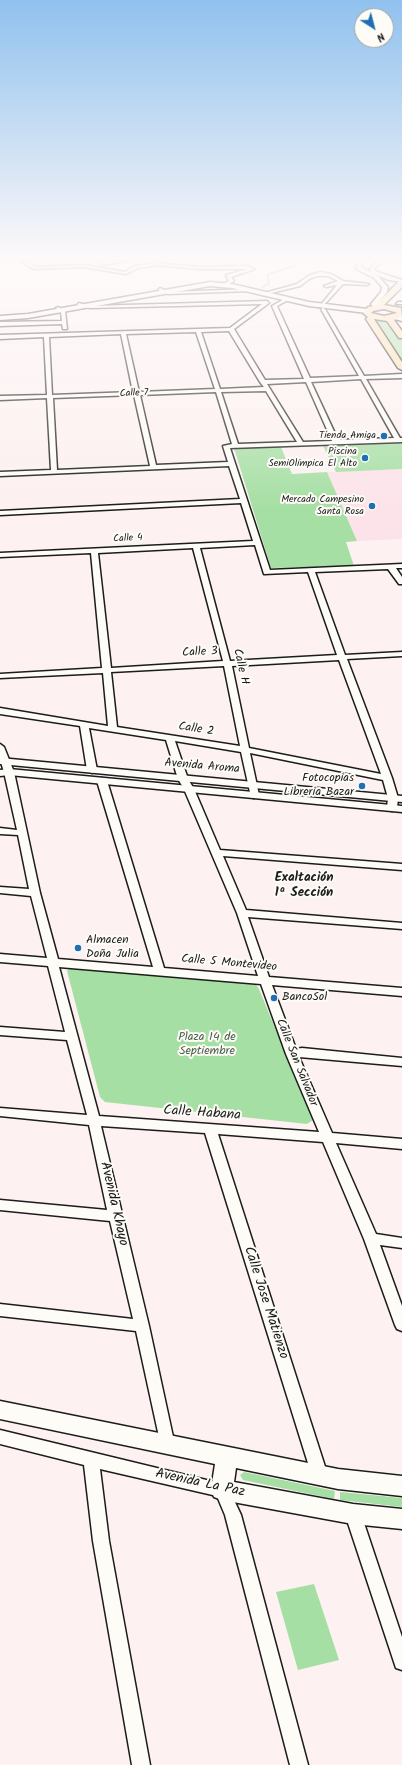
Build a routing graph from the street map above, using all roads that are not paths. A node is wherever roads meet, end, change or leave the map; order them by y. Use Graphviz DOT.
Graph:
graph roads {
  1 [pos="47,343"];
  2 [pos="125,343"];
  3 [pos="202,343"];
  4 [pos="240,343"];
  5 [pos="291,343"];
  6 [pos="343,343"];
  7 [pos="386,343"];
  8 [pos="402,368"];
  9 [pos="402,376"];
  10 [pos="362,378"];
  11 [pos="307,380"];
  12 [pos="263,382"];
  13 [pos="268,389"];
  14 [pos="218,391"];
  15 [pos="136,394"];
  16 [pos="50,397"];
  17 [pos="0,398"];
  18 [pos="400,440"];
  19 [pos="336,442"];
  20 [pos="301,444"];
  21 [pos="236,446"];
  22 [pos="232,464"];
  23 [pos="152,467"];
  24 [pos="54,472"];
  25 [pos="0,474"];
  26 [pos="244,501"];
  27 [pos="0,513"];
  28 [pos="258,543"];
  29 [pos="196,546"];
  30 [pos="94,551"];
  31 [pos="0,555"];
  32 [pos="390,566"];
  33 [pos="402,566"];
  34 [pos="311,570"];
  35 [pos="402,582"];
  36 [pos="402,654"];
  37 [pos="342,657"];
  38 [pos="227,663"];
  39 [pos="107,670"];
  40 [pos="0,676"];
  41 [pos="0,711"];
  42 [pos="84,724"];
  43 [pos="113,728"];
  44 [pos="170,738"];
  45 [pos="0,747"];
  46 [pos="246,750"];
  47 [pos="2,762"];
  48 [pos="92,770"];
  49 [pos="4,773"];
  50 [pos="387,778"];
  51 [pos="183,779"];
  52 [pos="102,781"];
  53 [pos="189,789"];
  54 [pos="254,790"];
  55 [pos="397,804"];
  56 [pos="0,831"];
  57 [pos="22,833"];
  58 [pos="216,853"];
  59 [pos="402,868"];
  60 [pos="0,890"];
  61 [pos="35,893"];
  62 [pos="242,914"];
  63 [pos="402,926"];
  64 [pos="0,958"];
  65 [pos="54,963"];
  66 [pos="159,971"];
  67 [pos="265,981"];
  68 [pos="402,992"];
  69 [pos="0,1031"];
  70 [pos="73,1036"];
  71 [pos="292,1054"];
  72 [pos="402,1062"];
  73 [pos="0,1112"];
  74 [pos="94,1122"];
  75 [pos="210,1130"];
  76 [pos="327,1137"];
  77 [pos="402,1144"];
  78 [pos="0,1205"];
  79 [pos="115,1216"];
  80 [pos="371,1239"];
  81 [pos="402,1243"];
  82 [pos="0,1310"];
  83 [pos="402,1325"];
  84 [pos="142,1326"];
  85 [pos="0,1410"];
  86 [pos="0,1437"];
  87 [pos="168,1446"];
  88 [pos="227,1457"];
  89 [pos="91,1460"];
  90 [pos="320,1476"];
  91 [pos="402,1486"];
  92 [pos="222,1490"];
  93 [pos="353,1514"];
  94 [pos="402,1519"];
  95 [pos="402,1662"];
  96 [pos="141,1765"];
  97 [pos="299,1765"];
  1 -- 16 [label="street"];
  2 -- 15 [label="street"];
  3 -- 14 [label="street"];
  4 -- 12 [label="street"];
  5 -- 11 [label="street"];
  6 -- 10 [label="street"];
  7 -- 8 [label="main road"];
  9 -- 10 [label="street"];
  10 -- 11 [label="street"];
  10 -- 18 [label="street"];
  11 -- 12 [label="street"];
  11 -- 19 [label="street"];
  12 -- 13 [label="street"];
  13 -- 14 [label="street, Calle 7"];
  13 -- 20 [label="street"];
  14 -- 15 [label="street, Calle 7"];
  14 -- 21 [label="street"];
  15 -- 16 [label="street, Calle 7"];
  15 -- 23 [label="street"];
  16 -- 17 [label="street, Calle 7"];
  16 -- 24 [label="street"];
  18 -- 19 [label="street"];
  19 -- 20 [label="street"];
  20 -- 21 [label="street"];
  21 -- 22 [label="street"];
  22 -- 23 [label="street"];
  22 -- 26 [label="street"];
  23 -- 24 [label="street"];
  24 -- 25 [label="street"];
  26 -- 27 [label="street"];
  26 -- 28 [label="street"];
  28 -- 29 [label="street, Calle 4"];
  28 -- 34 [label="street"];
  29 -- 30 [label="street, Calle 4"];
  29 -- 38 [label="street, Calle H"];
  30 -- 31 [label="street, Calle 4"];
  30 -- 39 [label="street"];
  32 -- 33 [label="street"];
  32 -- 34 [label="street"];
  32 -- 35 [label="street"];
  34 -- 37 [label="street"];
  36 -- 37 [label="street, Calle 3"];
  37 -- 38 [label="street, Calle 3"];
  37 -- 50 [label="street"];
  38 -- 39 [label="street, Calle 3"];
  38 -- 46 [label="street, Calle H"];
  39 -- 40 [label="street, Calle 3"];
  39 -- 43 [label="street"];
  41 -- 42 [label="street, Calle 2"];
  42 -- 43 [label="street, Calle 2"];
  42 -- 48 [label="street"];
  43 -- 44 [label="street, Calle 2"];
  44 -- 46 [label="street, Calle 2"];
  44 -- 51 [label="street, Calle San Salvador"];
  45 -- 47 [label="street, Avenida Khayo"];
  46 -- 50 [label="street, Calle 2"];
  46 -- 54 [label="street, Calle H"];
  47 -- 48 [label="street, Avenida Aroma"];
  47 -- 49 [label="street, Avenida Khayo"];
  48 -- 51 [label="street, Avenida Aroma"];
  49 -- 52 [label="street, Avenida Aroma"];
  49 -- 57 [label="street, Avenida Khayo"];
  50 -- 55 [label="street"];
  51 -- 53 [label="street, Calle San Salvador"];
  51 -- 54 [label="street, Avenida Aroma"];
  52 -- 53 [label="street, Avenida Aroma"];
  52 -- 66 [label="street"];
  53 -- 54 [label="street, Avenida Aroma"];
  53 -- 58 [label="street, Calle San Salvador"];
  54 -- 55 [label="street, Avenida Aroma"];
  56 -- 57 [label="street"];
  57 -- 61 [label="street, Avenida Khayo"];
  58 -- 59 [label="street"];
  58 -- 62 [label="street, Calle San Salvador"];
  60 -- 61 [label="street"];
  61 -- 65 [label="street, Avenida Khayo"];
  62 -- 63 [label="street"];
  62 -- 67 [label="street, Calle San Salvador"];
  64 -- 65 [label="street, Calle 5 Montevideo"];
  65 -- 66 [label="street, Calle 5 Montevideo"];
  65 -- 70 [label="street, Avenida Khayo"];
  66 -- 67 [label="street, Calle 5 Montevideo"];
  67 -- 68 [label="street, Calle 5 Montevideo"];
  67 -- 71 [label="street, Calle San Salvador"];
  69 -- 70 [label="street"];
  70 -- 74 [label="street, Avenida Khayo"];
  71 -- 72 [label="street"];
  71 -- 76 [label="street, Calle San Salvador"];
  73 -- 74 [label="street, Calle Habana"];
  74 -- 75 [label="street, Calle Habana"];
  74 -- 79 [label="street, Avenida Khayo"];
  75 -- 76 [label="street, Calle Habana"];
  75 -- 90 [label="street, Calle Jose Matienzo"];
  76 -- 77 [label="street, Calle Habana"];
  76 -- 80 [label="street, Calle San Salvador"];
  78 -- 79 [label="street"];
  79 -- 84 [label="street, Avenida Khayo"];
  80 -- 81 [label="street"];
  80 -- 83 [label="street, Calle San Salvador"];
  82 -- 84 [label="street"];
  84 -- 87 [label="street, Avenida Khayo"];
  85 -- 87 [label="main road"];
  86 -- 89 [label="street, Avenida La Paz"];
  87 -- 88 [label="main road"];
  88 -- 90 [label="main road"];
  88 -- 92 [label="main road"];
  89 -- 92 [label="street, Avenida La Paz"];
  89 -- 96 [label="street"];
  90 -- 91 [label="main road"];
  92 -- 93 [label="main road, Avenida La Paz"];
  92 -- 97 [label="street"];
  93 -- 94 [label="main road, Avenida La Paz"];
  93 -- 95 [label="street"];
}
